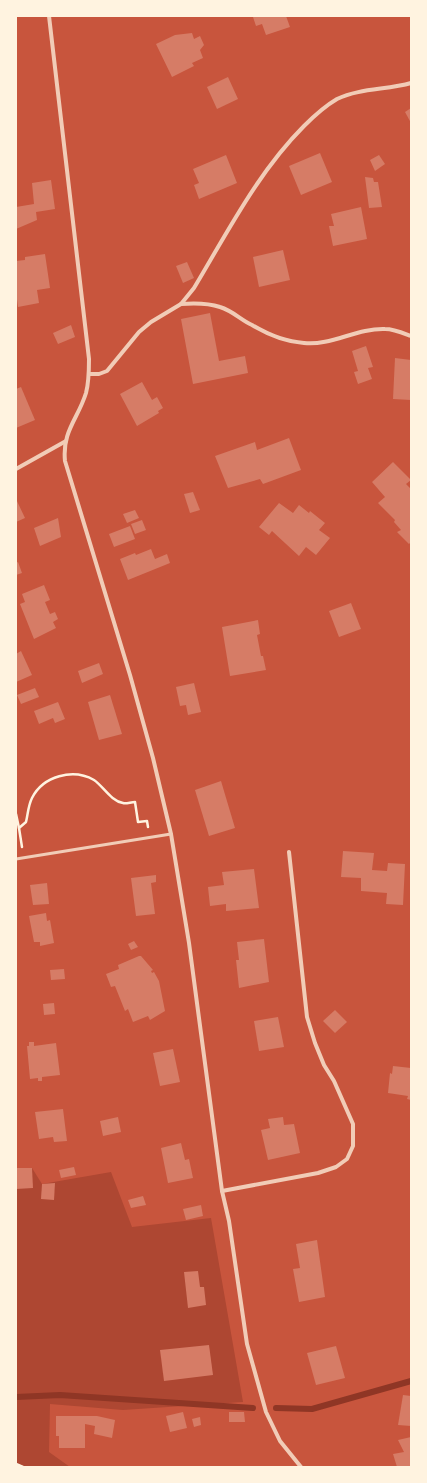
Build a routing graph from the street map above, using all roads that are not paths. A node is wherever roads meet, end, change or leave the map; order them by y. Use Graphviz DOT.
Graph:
graph roads {
  1 [pos="49,16"];
  2 [pos="411,83"];
  3 [pos="181,304"];
  4 [pos="411,336"];
  5 [pos="89,374"];
  6 [pos="66,441"];
  7 [pos="16,469"];
  8 [pos="171,834"];
  9 [pos="289,852"];
  10 [pos="16,859"];
  11 [pos="222,1191"];
  12 [pos="301,1467"];
  1 -- 5 [label="street"];
  2 -- 3 [label="street"];
  3 -- 4 [label="street"];
  3 -- 5 [label="street"];
  5 -- 6 [label="street"];
  6 -- 7 [label="street"];
  6 -- 8 [label="street"];
  8 -- 10 [label="lane"];
  8 -- 11 [label="street"];
  9 -- 11 [label="street"];
  11 -- 12 [label="street"];
}
